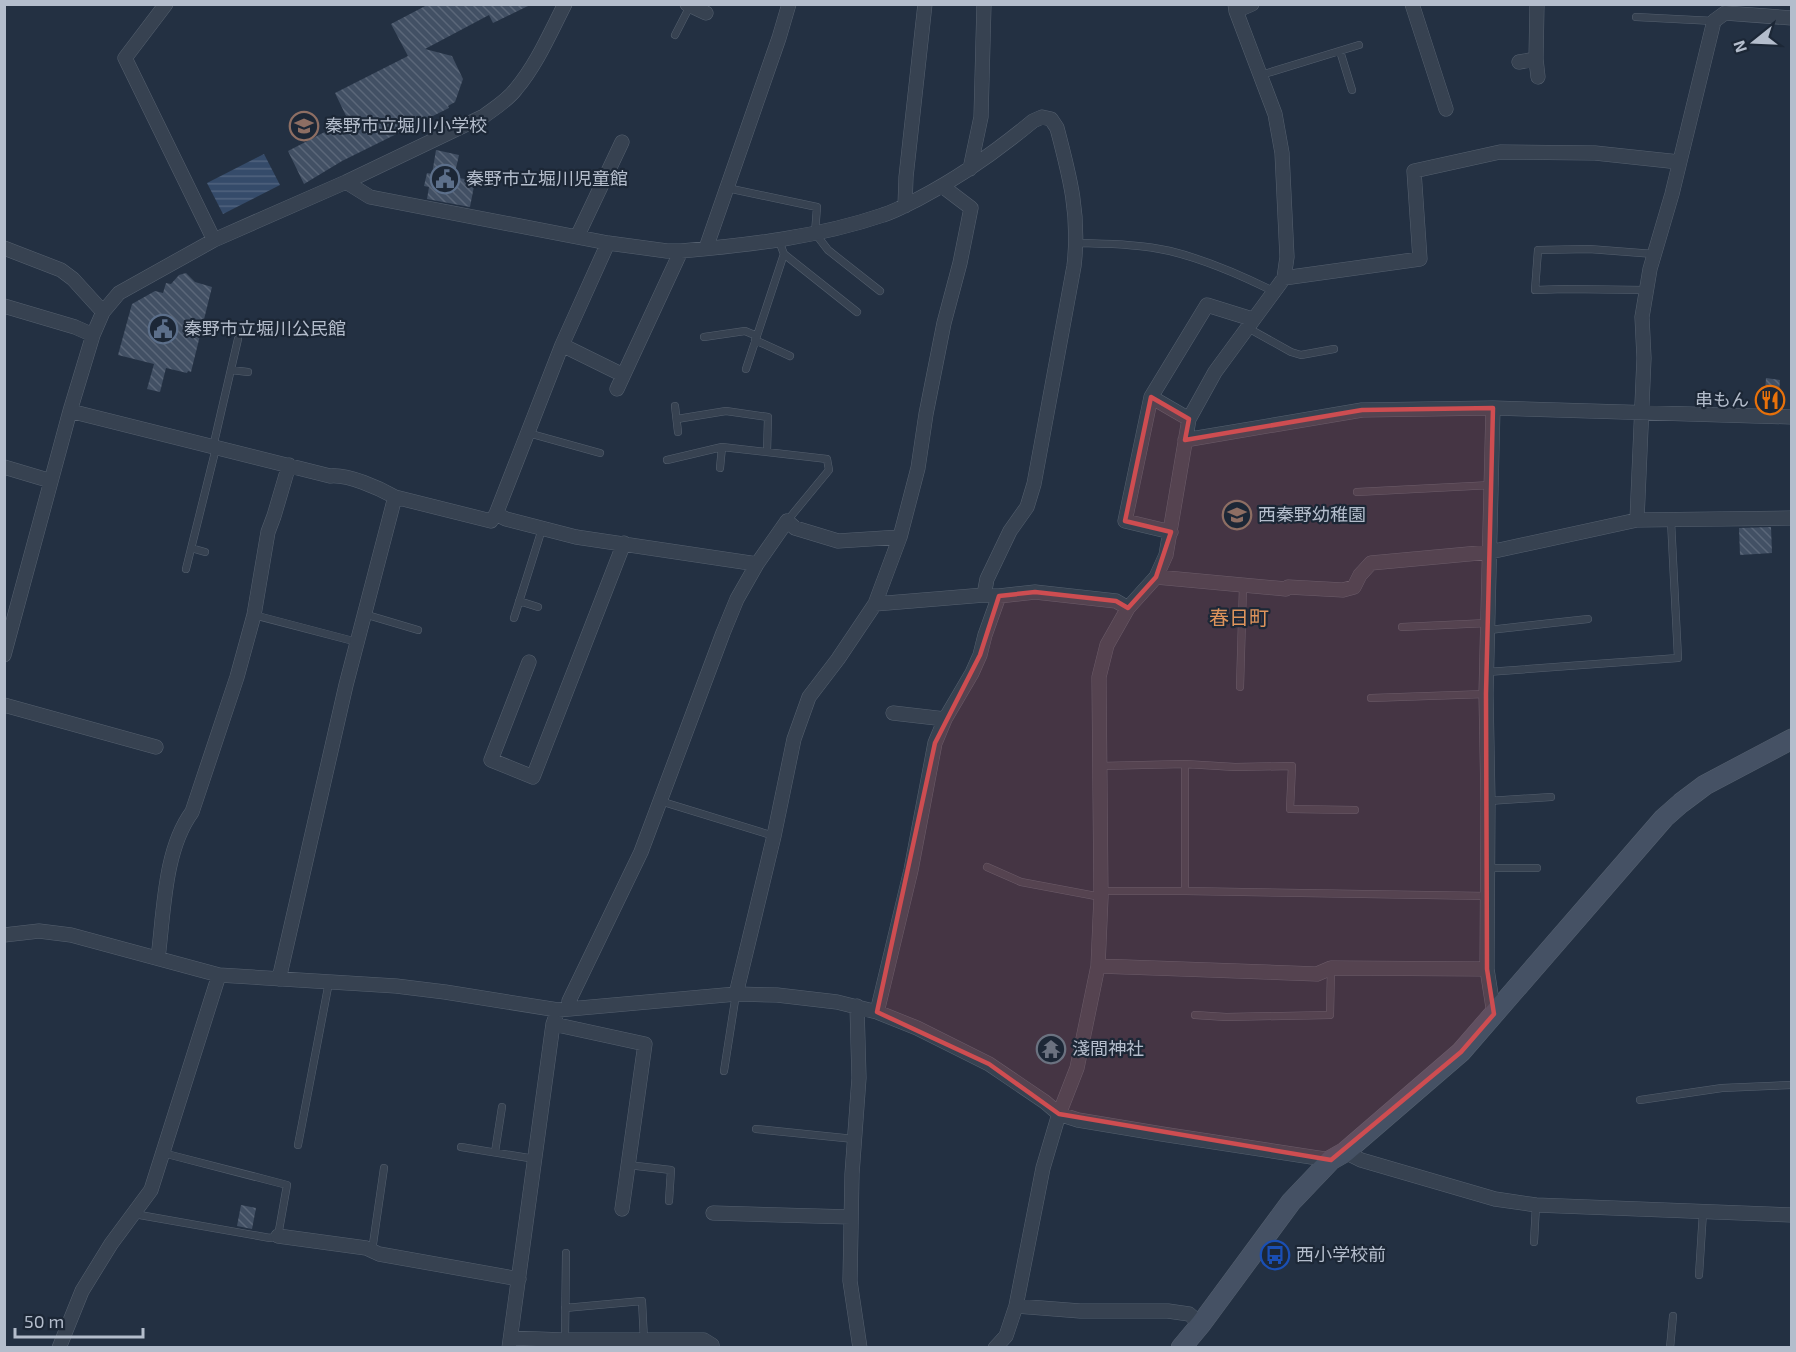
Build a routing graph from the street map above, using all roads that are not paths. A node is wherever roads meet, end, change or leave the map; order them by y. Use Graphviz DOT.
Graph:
graph roads {
  1 [pos="166,4"];
  2 [pos="565,4"];
  3 [pos="789,4"];
  4 [pos="926,4"];
  5 [pos="984,4"];
  6 [pos="1252,4"];
  7 [pos="1412,4"];
  8 [pos="1537,4"];
  9 [pos="688,5"];
  10 [pos="1235,8"];
  11 [pos="706,14"];
  12 [pos="1719,14"];
  13 [pos="1636,17"];
  14 [pos="1791,18"];
  15 [pos="675,35"];
  16 [pos="1359,45"];
  17 [pos="1340,51"];
  18 [pos="1536,59"];
  19 [pos="1519,62"];
  20 [pos="1261,75"];
  21 [pos="1538,77"];
  22 [pos="1352,90"];
  23 [pos="1446,109"];
  24 [pos="622,142"];
  25 [pos="1679,162"];
  26 [pos="970,169"];
  27 [pos="346,182"];
  28 [pos="942,186"];
  29 [pos="727,188"];
  30 [pos="905,206"];
  31 [pos="815,233"];
  32 [pos="577,237"];
  33 [pos="214,240"];
  34 [pos="779,241"];
  35 [pos="608,243"];
  36 [pos="1077,243"];
  37 [pos="4,248"];
  38 [pos="706,248"];
  39 [pos="681,251"];
  40 [pos="784,254"];
  41 [pos="1654,254"];
  42 [pos="1284,279"];
  43 [pos="1646,290"];
  44 [pos="880,291"];
  45 [pos="1275,292"];
  46 [pos="4,306"];
  47 [pos="103,312"];
  48 [pos="857,312"];
  49 [pos="1250,323"];
  50 [pos="93,335"];
  51 [pos="704,337"];
  52 [pos="756,338"];
  53 [pos="238,339"];
  54 [pos="562,345"];
  55 [pos="1334,349"];
  56 [pos="790,356"];
  57 [pos="746,369"];
  58 [pos="231,370"];
  59 [pos="248,372"];
  60 [pos="622,375"];
  61 [pos="617,389"];
  62 [pos="1151,397"];
  63 [pos="675,406"];
  64 [pos="1493,408"];
  65 [pos="70,411"];
  66 [pos="1642,413"];
  67 [pos="1791,417"];
  68 [pos="677,419"];
  69 [pos="1189,419"];
  70 [pos="678,432"];
  71 [pos="528,433"];
  72 [pos="1185,440"];
  73 [pos="214,447"];
  74 [pos="722,447"];
  75 [pos="767,452"];
  76 [pos="600,453"];
  77 [pos="667,460"];
  78 [pos="289,465"];
  79 [pos="4,466"];
  80 [pos="720,468"];
  81 [pos="51,481"];
  82 [pos="1492,485"];
  83 [pos="1357,492"];
  84 [pos="395,497"];
  85 [pos="496,514"];
  86 [pos="1791,518"];
  87 [pos="1637,520"];
  88 [pos="1671,520"];
  89 [pos="787,521"];
  90 [pos="542,529"];
  91 [pos="1171,532"];
  92 [pos="900,537"];
  93 [pos="624,543"];
  94 [pos="191,548"];
  95 [pos="205,552"];
  96 [pos="1491,552"];
  97 [pos="757,564"];
  98 [pos="186,569"];
  99 [pos="1156,577"];
  100 [pos="1243,586"];
  101 [pos="984,595"];
  102 [pos="999,596"];
  103 [pos="519,602"];
  104 [pos="875,604"];
  105 [pos="538,607"];
  106 [pos="1128,608"];
  107 [pos="364,614"];
  108 [pos="254,615"];
  109 [pos="514,618"];
  110 [pos="1588,619"];
  111 [pos="1488,626"];
  112 [pos="1402,627"];
  113 [pos="418,630"];
  114 [pos="357,642"];
  115 [pos="4,655"];
  116 [pos="529,662"];
  117 [pos="1487,672"];
  118 [pos="1240,687"];
  119 [pos="1486,694"];
  120 [pos="1371,698"];
  121 [pos="4,705"];
  122 [pos="893,713"];
  123 [pos="945,719"];
  124 [pos="1791,739"];
  125 [pos="156,747"];
  126 [pos="1185,764"];
  127 [pos="1100,766"];
  128 [pos="1551,797"];
  129 [pos="660,801"];
  130 [pos="1488,801"];
  131 [pos="1355,810"];
  132 [pos="774,836"];
  133 [pos="987,867"];
  134 [pos="1488,868"];
  135 [pos="1537,868"];
  136 [pos="1185,891"];
  137 [pos="1101,894"];
  138 [pos="1488,896"];
  139 [pos="4,936"];
  140 [pos="158,958"];
  141 [pos="1098,966"];
  142 [pos="1331,968"];
  143 [pos="1487,969"];
  144 [pos="219,975"];
  145 [pos="279,979"];
  146 [pos="329,982"];
  147 [pos="736,994"];
  148 [pos="856,1006"];
  149 [pos="877,1012"];
  150 [pos="1494,1014"];
  151 [pos="560,1015"];
  152 [pos="1195,1015"];
  153 [pos="724,1071"];
  154 [pos="1791,1085"];
  155 [pos="1640,1100"];
  156 [pos="502,1107"];
  157 [pos="1059,1114"];
  158 [pos="756,1129"];
  159 [pos="854,1139"];
  160 [pos="298,1145"];
  161 [pos="461,1147"];
  162 [pos="495,1152"];
  163 [pos="163,1153"];
  164 [pos="1338,1156"];
  165 [pos="535,1159"];
  166 [pos="628,1165"];
  167 [pos="384,1168"];
  168 [pos="669,1201"];
  169 [pos="1536,1205"];
  170 [pos="622,1209"];
  171 [pos="1702,1212"];
  172 [pos="713,1213"];
  173 [pos="134,1214"];
  174 [pos="1791,1215"];
  175 [pos="851,1217"];
  176 [pos="278,1236"];
  177 [pos="1534,1242"];
  178 [pos="372,1251"];
  179 [pos="566,1253"];
  180 [pos="1699,1275"];
  181 [pos="519,1279"];
  182 [pos="1016,1306"];
  183 [pos="565,1308"];
  184 [pos="1673,1316"];
  185 [pos="1201,1324"];
  186 [pos="565,1340"];
  187 [pos="644,1340"];
  188 [pos="510,1343"];
  189 [pos="59,1347"];
  190 [pos="712,1347"];
  191 [pos="861,1347"];
  192 [pos="995,1347"];
  193 [pos="1181,1347"];
  194 [pos="1671,1347"];
  1 -- 33 [label="street"];
  2 -- 27 [label="street"];
  3 -- 29 [label="street"];
  4 -- 30 [label="street"];
  5 -- 26 [label="street"];
  6 -- 10 [label="street"];
  7 -- 23 [label="street"];
  8 -- 18 [label="street"];
  9 -- 11 [label="street"];
  9 -- 15 [label="lane"];
  10 -- 20 [label="street"];
  12 -- 13 [label="lane"];
  12 -- 14 [label="street"];
  12 -- 25 [label="street"];
  16 -- 17 [label="lane"];
  17 -- 20 [label="lane"];
  17 -- 22 [label="lane"];
  18 -- 19 [label="street"];
  18 -- 21 [label="street"];
  20 -- 42 [label="street"];
  24 -- 32 [label="street"];
  25 -- 41 [label="street"];
  25 -- 42 [label="street"];
  26 -- 28 [label="street"];
  26 -- 36 [label="street"];
  27 -- 32 [label="street"];
  27 -- 33 [label="street"];
  28 -- 30 [label="street"];
  28 -- 92 [label="street"];
  29 -- 31 [label="lane"];
  29 -- 38 [label="street"];
  30 -- 31 [label="street"];
  31 -- 34 [label="street"];
  31 -- 44 [label="lane"];
  32 -- 35 [label="street"];
  33 -- 47 [label="street"];
  34 -- 38 [label="street"];
  34 -- 40 [label="lane"];
  35 -- 39 [label="street"];
  35 -- 54 [label="street"];
  36 -- 45 [label="lane"];
  36 -- 101 [label="street"];
  37 -- 47 [label="street"];
  38 -- 39 [label="street"];
  39 -- 60 [label="street"];
  40 -- 48 [label="lane"];
  40 -- 52 [label="lane"];
  41 -- 43 [label="street"];
  41 -- 43 [label="lane"];
  42 -- 45 [label="street"];
  43 -- 66 [label="street"];
  45 -- 49 [label="street"];
  46 -- 50 [label="street"];
  47 -- 50 [label="street"];
  49 -- 55 [label="lane"];
  49 -- 62 [label="street"];
  49 -- 69 [label="street"];
  50 -- 65 [label="street"];
  51 -- 52 [label="lane"];
  52 -- 56 [label="lane"];
  52 -- 57 [label="lane"];
  53 -- 58 [label="lane"];
  54 -- 60 [label="street"];
  54 -- 71 [label="street"];
  58 -- 59 [label="lane"];
  58 -- 73 [label="lane"];
  60 -- 61 [label="street"];
  62 -- 69 [label="street"];
  62 -- 91 [label="street"];
  63 -- 68 [label="lane"];
  64 -- 66 [label="street"];
  64 -- 72 [label="street"];
  64 -- 82 [label="street"];
  65 -- 73 [label="street"];
  65 -- 81 [label="street"];
  66 -- 67 [label="street"];
  66 -- 87 [label="street"];
  68 -- 70 [label="lane"];
  68 -- 75 [label="lane"];
  69 -- 72 [label="street"];
  71 -- 76 [label="lane"];
  71 -- 85 [label="street"];
  72 -- 91 [label="street"];
  73 -- 78 [label="street"];
  73 -- 94 [label="lane"];
  74 -- 75 [label="lane"];
  74 -- 77 [label="lane"];
  74 -- 80 [label="lane"];
  75 -- 89 [label="lane"];
  78 -- 84 [label="street"];
  78 -- 108 [label="street"];
  79 -- 81 [label="street"];
  81 -- 115 [label="street"];
  82 -- 83 [label="lane"];
  82 -- 96 [label="street"];
  84 -- 85 [label="street"];
  84 -- 107 [label="street"];
  85 -- 90 [label="street"];
  86 -- 88 [label="street"];
  87 -- 88 [label="street"];
  87 -- 96 [label="street"];
  88 -- 117 [label="lane"];
  89 -- 92 [label="street"];
  89 -- 97 [label="street"];
  90 -- 93 [label="street"];
  90 -- 103 [label="lane"];
  91 -- 99 [label="street"];
  92 -- 104 [label="street"];
  93 -- 97 [label="street"];
  93 -- 116 [label="street"];
  94 -- 95 [label="lane"];
  94 -- 98 [label="lane"];
  96 -- 100 [label="street"];
  96 -- 111 [label="street"];
  97 -- 129 [label="street"];
  99 -- 100 [label="street"];
  99 -- 106 [label="street"];
  100 -- 118 [label="lane"];
  101 -- 102 [label="street"];
  101 -- 104 [label="street"];
  102 -- 106 [label="street"];
  102 -- 123 [label="street"];
  103 -- 105 [label="lane"];
  103 -- 109 [label="lane"];
  104 -- 132 [label="street"];
  106 -- 127 [label="street"];
  107 -- 113 [label="lane"];
  107 -- 114 [label="street"];
  108 -- 114 [label="lane"];
  108 -- 140 [label="street"];
  110 -- 111 [label="lane"];
  111 -- 112 [label="lane"];
  111 -- 117 [label="street"];
  114 -- 145 [label="street"];
  117 -- 119 [label="street"];
  119 -- 120 [label="lane"];
  119 -- 130 [label="street"];
  121 -- 125 [label="street"];
  122 -- 123 [label="street"];
  123 -- 149 [label="street"];
  124 -- 150 [label="street"];
  126 -- 127 [label="lane"];
  126 -- 131 [label="lane"];
  126 -- 136 [label="lane"];
  127 -- 137 [label="street"];
  128 -- 130 [label="lane"];
  129 -- 132 [label="lane"];
  129 -- 151 [label="street"];
  130 -- 134 [label="street"];
  132 -- 147 [label="street"];
  133 -- 137 [label="lane"];
  134 -- 135 [label="lane"];
  134 -- 138 [label="street"];
  136 -- 137 [label="lane"];
  136 -- 138 [label="lane"];
  137 -- 141 [label="street"];
  138 -- 143 [label="street"];
  139 -- 140 [label="street"];
  140 -- 144 [label="street"];
  141 -- 142 [label="street"];
  141 -- 157 [label="street"];
  142 -- 143 [label="street"];
  142 -- 152 [label="lane"];
  143 -- 150 [label="street"];
  144 -- 145 [label="street"];
  144 -- 163 [label="street"];
  145 -- 146 [label="street"];
  146 -- 151 [label="street"];
  146 -- 160 [label="lane"];
  147 -- 148 [label="street"];
  147 -- 151 [label="street"];
  147 -- 153 [label="lane"];
  148 -- 149 [label="street"];
  148 -- 159 [label="street"];
  149 -- 157 [label="street"];
  150 -- 164 [label="street"];
  151 -- 165 [label="street"];
  151 -- 166 [label="street"];
  154 -- 155 [label="lane"];
  156 -- 162 [label="lane"];
  157 -- 164 [label="street"];
  157 -- 182 [label="street"];
  158 -- 159 [label="lane"];
  159 -- 175 [label="street"];
  161 -- 162 [label="lane"];
  162 -- 165 [label="lane"];
  163 -- 173 [label="street"];
  163 -- 176 [label="lane"];
  164 -- 169 [label="street"];
  164 -- 185 [label="street"];
  165 -- 181 [label="street"];
  166 -- 168 [label="lane"];
  166 -- 170 [label="street"];
  167 -- 178 [label="lane"];
  169 -- 171 [label="street"];
  169 -- 177 [label="lane"];
  171 -- 174 [label="street"];
  171 -- 180 [label="lane"];
  172 -- 175 [label="street"];
  173 -- 176 [label="lane"];
  173 -- 189 [label="street"];
  175 -- 191 [label="street"];
  176 -- 178 [label="street"];
  178 -- 181 [label="street"];
  179 -- 183 [label="lane"];
  181 -- 188 [label="street"];
  182 -- 185 [label="street"];
  182 -- 192 [label="street"];
  183 -- 186 [label="lane"];
  183 -- 187 [label="lane"];
  184 -- 194 [label="lane"];
  185 -- 193 [label="street"];
  186 -- 187 [label="street"];
  186 -- 188 [label="street"];
  187 -- 190 [label="street"];
}
